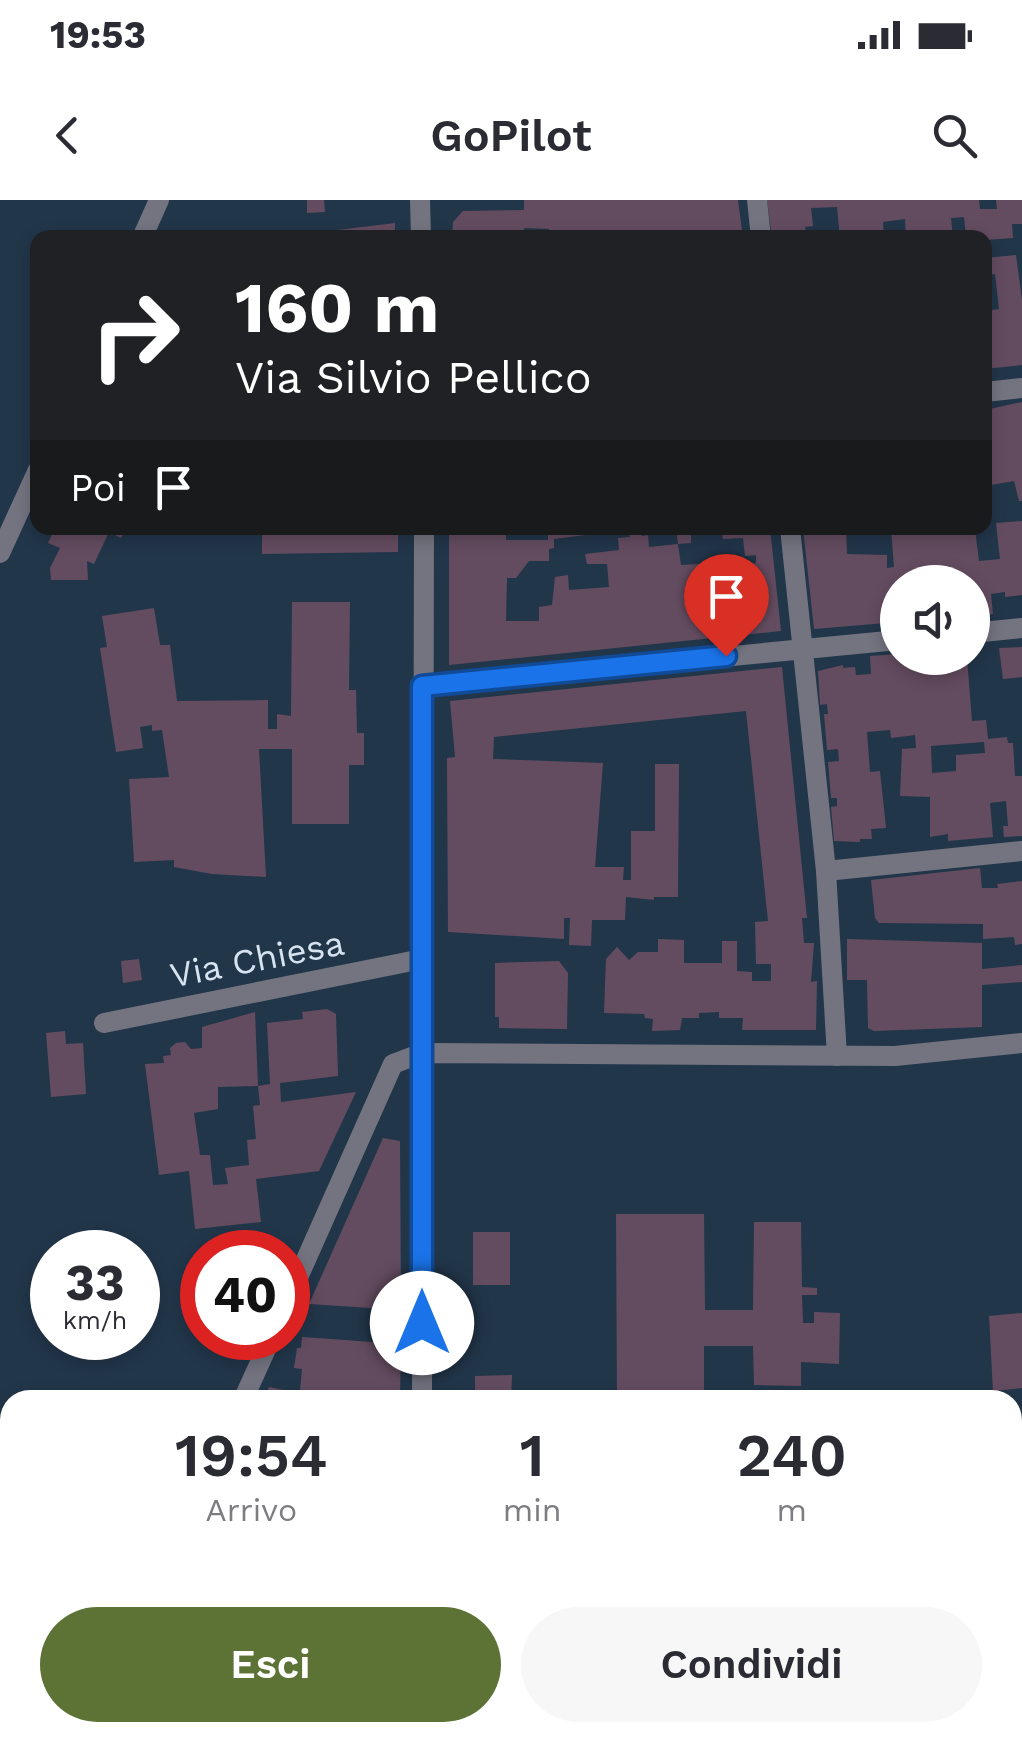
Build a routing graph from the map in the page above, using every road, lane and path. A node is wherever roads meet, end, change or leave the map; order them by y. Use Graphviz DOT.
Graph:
graph roads {
  1 [pos="159,200"];
  2 [pos="420,200"];
  3 [pos="757,200"];
  4 [pos="146,230"];
  5 [pos="421,230"];
  6 [pos="760,230"];
  7 [pos="1022,388"];
  8 [pos="992,391"];
  9 [pos="30,487"];
  10 [pos="424,535"];
  11 [pos="791,535"];
  12 [pos="0,553"];
  13 [pos="1022,628"];
  14 [pos="990,631"];
  15 [pos="880,642"];
  16 [pos="802,648"];
  17 [pos="422,686"];
  18 [pos="1022,851"];
  19 [pos="826,871"];
  20 [pos="422,959"];
  21 [pos="104,1023"];
  22 [pos="1022,1043"];
  23 [pos="422,1053"];
  24 [pos="837,1056"];
  25 [pos="310,1250"];
  26 [pos="261,1360"];
  27 [pos="248,1390"];
  28 [pos="422,1390"];
  1 -- 4 [label="street"];
  2 -- 5 [label="street"];
  3 -- 6 [label="street"];
  7 -- 8 [label="street"];
  9 -- 12 [label="street"];
  10 -- 17 [label="street"];
  11 -- 16 [label="street"];
  13 -- 14 [label="street"];
  15 -- 16 [label="street"];
  16 -- 17 [label="street"];
  16 -- 19 [label="street"];
  17 -- 20 [label="street"];
  18 -- 19 [label="street"];
  19 -- 24 [label="street"];
  20 -- 21 [label="street, Via Chiesa"];
  20 -- 23 [label="street"];
  22 -- 24 [label="street"];
  23 -- 24 [label="street"];
  23 -- 25 [label="street"];
  23 -- 28 [label="street"];
  26 -- 27 [label="street"];
}
